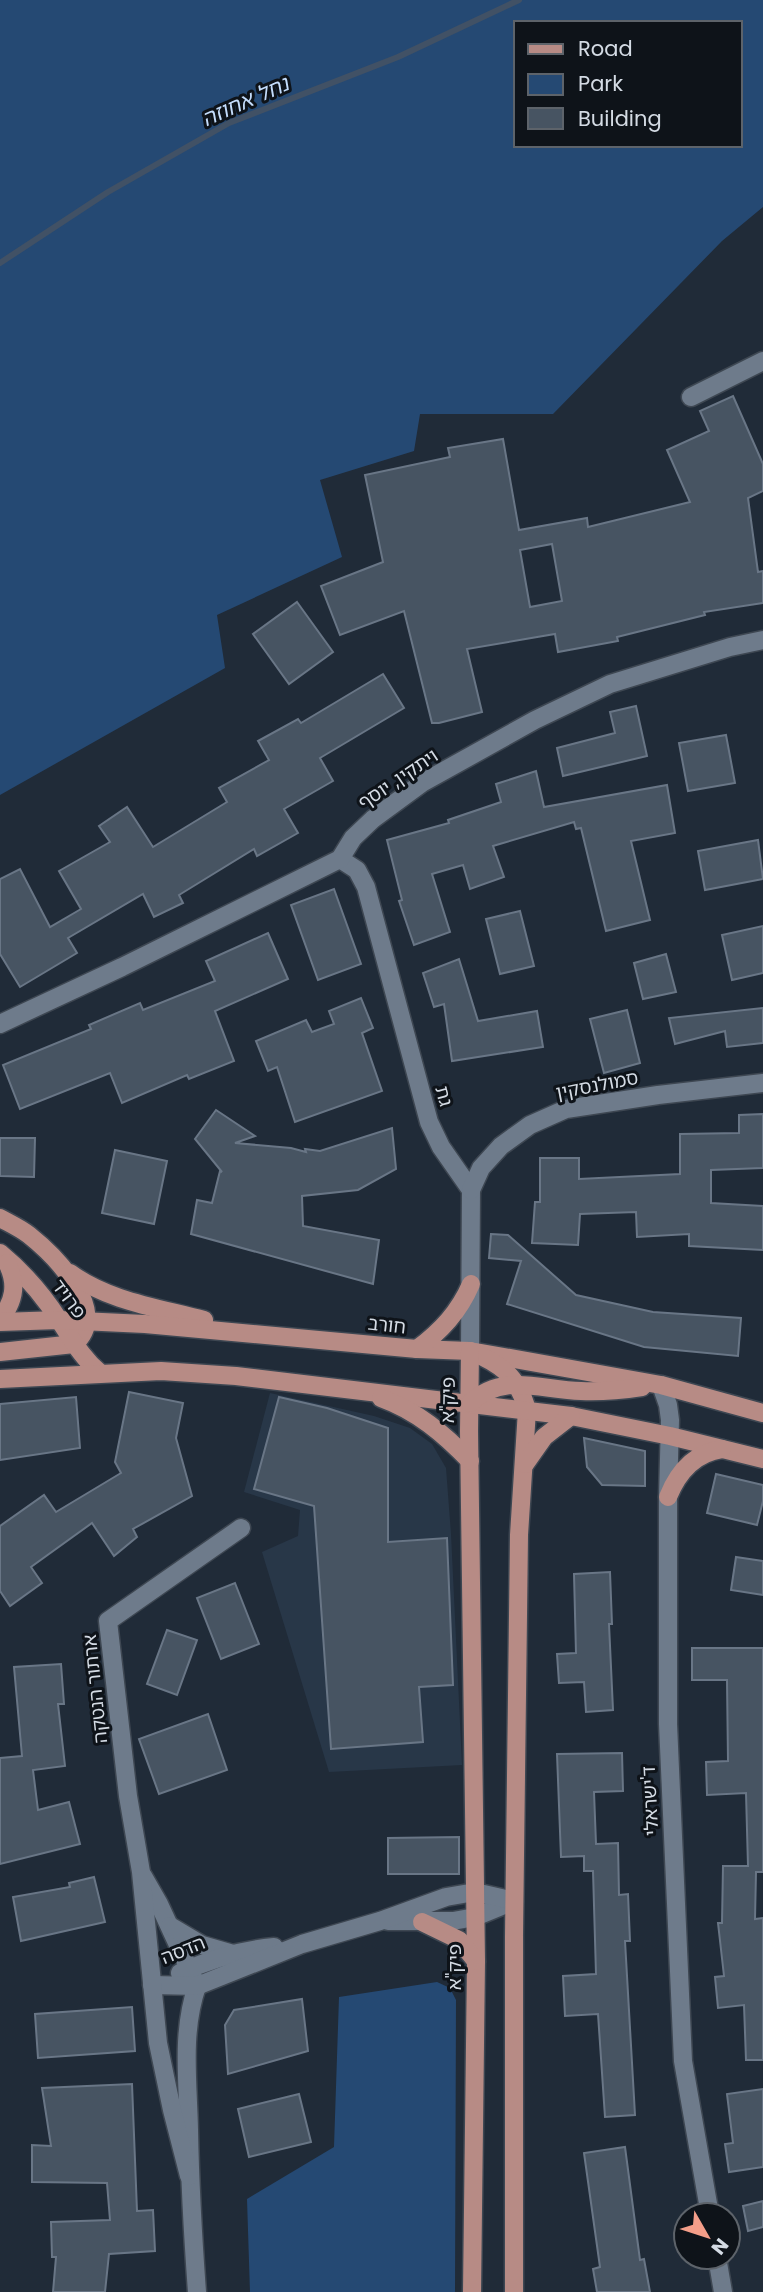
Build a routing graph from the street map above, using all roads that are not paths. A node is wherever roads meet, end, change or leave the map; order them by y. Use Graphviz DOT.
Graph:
graph roads {
  1 [pos="763,361"];
  2 [pos="691,397"];
  3 [pos="763,640"];
  4 [pos="340,859"];
  5 [pos="0,1024"];
  6 [pos="763,1083"];
  7 [pos="471,1190"];
  8 [pos="0,1218"];
  9 [pos="1,1254"];
  10 [pos="60,1264"];
  11 [pos="471,1284"];
  12 [pos="59,1320"];
  13 [pos="0,1321"];
  14 [pos="87,1321"];
  15 [pos="252,1332"];
  16 [pos="74,1344"];
  17 [pos="417,1349"];
  18 [pos="470,1351"];
  19 [pos="0,1352"];
  20 [pos="100,1373"];
  21 [pos="0,1379"];
  22 [pos="517,1383"];
  23 [pos="661,1385"];
  24 [pos="355,1388"];
  25 [pos="470,1403"];
  26 [pos="527,1410"];
  27 [pos="763,1413"];
  28 [pos="571,1416"];
  29 [pos="670,1436"];
  30 [pos="725,1448"];
  31 [pos="763,1459"];
  32 [pos="470,1461"];
  33 [pos="523,1470"];
  34 [pos="668,1497"];
  35 [pos="241,1528"];
  36 [pos="141,1872"];
  37 [pos="475,1892"];
  38 [pos="514,1901"];
  39 [pos="475,1917"];
  40 [pos="380,1921"];
  41 [pos="422,1922"];
  42 [pos="170,1926"];
  43 [pos="302,1944"];
  44 [pos="233,1954"];
  45 [pos="475,1961"];
  46 [pos="190,1969"];
  47 [pos="152,1985"];
  48 [pos="197,1986"];
  49 [pos="189,2176"];
  50 [pos="707,2201"];
  51 [pos="719,2271"];
  52 [pos="197,2292"];
  53 [pos="472,2292"];
  54 [pos="514,2292"];
  55 [pos="723,2292"];
  1 -- 2 [label="street"];
  3 -- 4 [label="street, ויתקין, יוסף"];
  4 -- 5 [label="street, ויתקין, יוסף"];
  4 -- 7 [label="street, גת"];
  6 -- 7 [label="street, סמולנסקין"];
  7 -- 11 [label="street"];
  8 -- 10 [label="main road, פרויד"];
  9 -- 12 [label="main road, פרויד"];
  9 -- 13 [label="main road"];
  10 -- 14 [label="main road, פרויד"];
  10 -- 15 [label="main road"];
  11 -- 17 [label="main road"];
  11 -- 18 [label="street"];
  12 -- 13 [label="main road, חורב"];
  12 -- 14 [label="main road, חורב"];
  12 -- 16 [label="main road, פרויד"];
  14 -- 15 [label="main road, חורב"];
  14 -- 16 [label="main road"];
  15 -- 17 [label="main road, חורב"];
  16 -- 19 [label="main road"];
  16 -- 20 [label="main road, פרויד"];
  17 -- 18 [label="main road, חורב"];
  18 -- 22 [label="main road, פיק\"א"];
  18 -- 23 [label="main road, חורב"];
  18 -- 25 [label="main road, פיק\"א"];
  20 -- 21 [label="main road"];
  20 -- 24 [label="main road"];
  22 -- 23 [label="main road"];
  22 -- 25 [label="main road"];
  22 -- 26 [label="main road"];
  23 -- 27 [label="main road, חורב"];
  23 -- 29 [label="street, ד'ישראלי"];
  24 -- 25 [label="main road"];
  24 -- 32 [label="main road"];
  25 -- 26 [label="main road"];
  25 -- 32 [label="main road, פיק\"א"];
  26 -- 28 [label="main road"];
  26 -- 33 [label="main road"];
  28 -- 29 [label="main road"];
  28 -- 33 [label="main road"];
  29 -- 30 [label="main road"];
  29 -- 34 [label="street, ד'ישראלי"];
  30 -- 31 [label="main road"];
  30 -- 34 [label="main road"];
  32 -- 37 [label="main road, פיק\"א"];
  33 -- 38 [label="main road"];
  34 -- 50 [label="street, ד'ישראלי"];
  35 -- 36 [label="street, ארתור הנטקה"];
  36 -- 42 [label="street, ארתור הנטקה"];
  36 -- 47 [label="street, ארתור הנטקה"];
  37 -- 38 [label="street, הדסה"];
  37 -- 39 [label="main road, פיק\"א"];
  37 -- 40 [label="street, הדסה"];
  38 -- 39 [label="street, הדסה"];
  38 -- 54 [label="main road"];
  39 -- 41 [label="street, הדסה"];
  39 -- 45 [label="main road, פיק\"א"];
  40 -- 41 [label="street, הדסה"];
  40 -- 43 [label="street, הדסה"];
  41 -- 45 [label="main road"];
  42 -- 44 [label="street"];
  42 -- 46 [label="street, ארתור הנטקה"];
  43 -- 44 [label="street, הדסה"];
  43 -- 48 [label="street, הדסה"];
  44 -- 46 [label="street, הדסה"];
  45 -- 53 [label="main road, פיק\"א"];
  46 -- 47 [label="street, הדסה"];
  46 -- 48 [label="street, ארתור הנטקה"];
  47 -- 48 [label="street, הדסה"];
  47 -- 49 [label="street, ארתור הנטקה"];
  48 -- 49 [label="street, ארתור הנטקה"];
  49 -- 52 [label="street, ארתור הנטקה"];
  51 -- 55 [label="street"];
}
